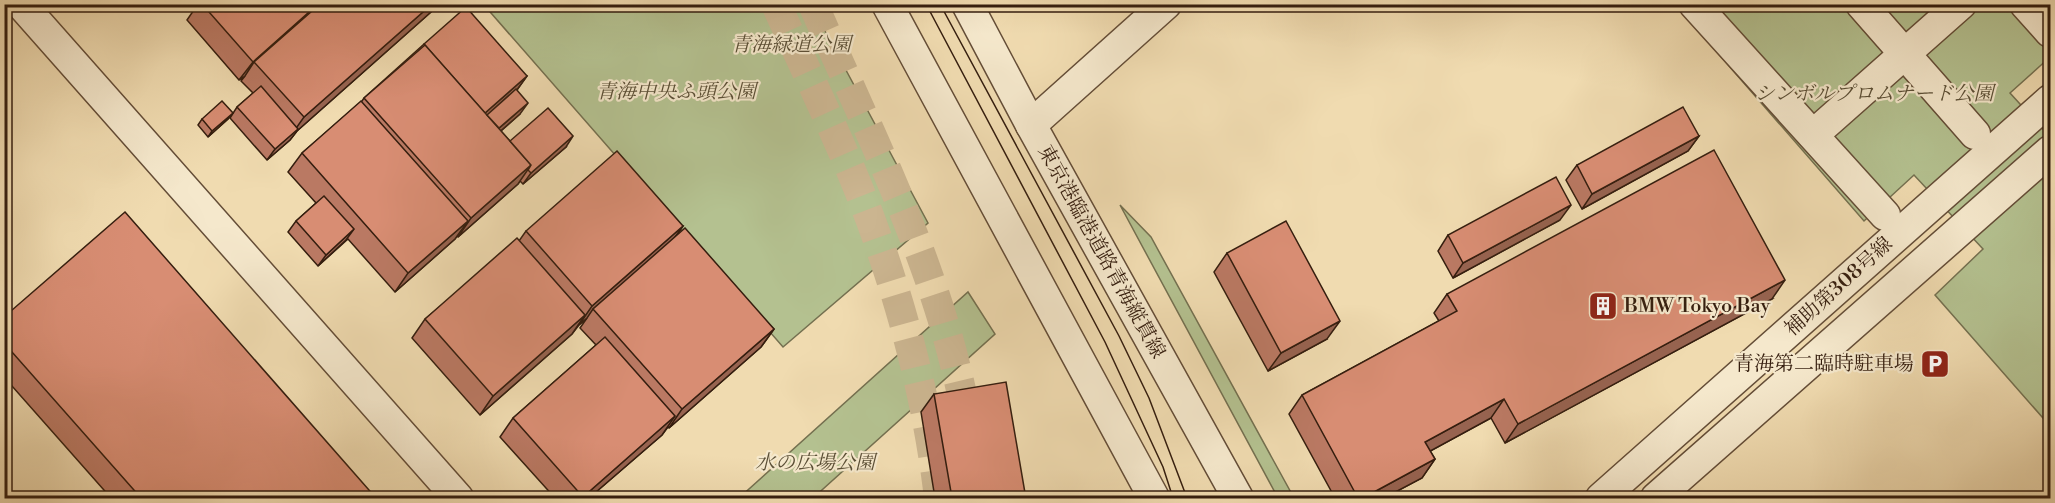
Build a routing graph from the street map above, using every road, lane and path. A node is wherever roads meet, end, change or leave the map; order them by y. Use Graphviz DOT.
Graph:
graph roads {
  1 [pos="21,4"];
  2 [pos="887,4"];
  3 [pos="967,4"];
  4 [pos="1166,4"];
  5 [pos="1694,4"];
  6 [pos="1861,4"];
  7 [pos="1961,4"];
  8 [pos="2025,4"];
  9 [pos="2050,32"];
  10 [pos="1905,54"];
  11 [pos="2050,100"];
  12 [pos="1031,125"];
  13 [pos="1975,134"];
  14 [pos="1813,135"];
  15 [pos="2050,151"];
  16 [pos="1885,215"];
  17 [pos="458,498"];
  18 [pos="1154,498"];
  19 [pos="1238,498"];
  20 [pos="1601,498"];
  21 [pos="1656,498"];
  1 -- 17 [label="street"];
  2 -- 18 [label="street"];
  3 -- 12 [label="street, 東京港臨港道路青海縦貫線"];
  4 -- 12 [label="street"];
  5 -- 14 [label="street"];
  6 -- 10 [label="street"];
  7 -- 10 [label="street"];
  8 -- 9 [label="street"];
  10 -- 13 [label="street"];
  10 -- 14 [label="street"];
  11 -- 20 [label="street, 補助第308号線"];
  12 -- 19 [label="street, 東京港臨港道路青海縦貫線"];
  14 -- 16 [label="street"];
  15 -- 21 [label="street, 補助第308号線"];
}
